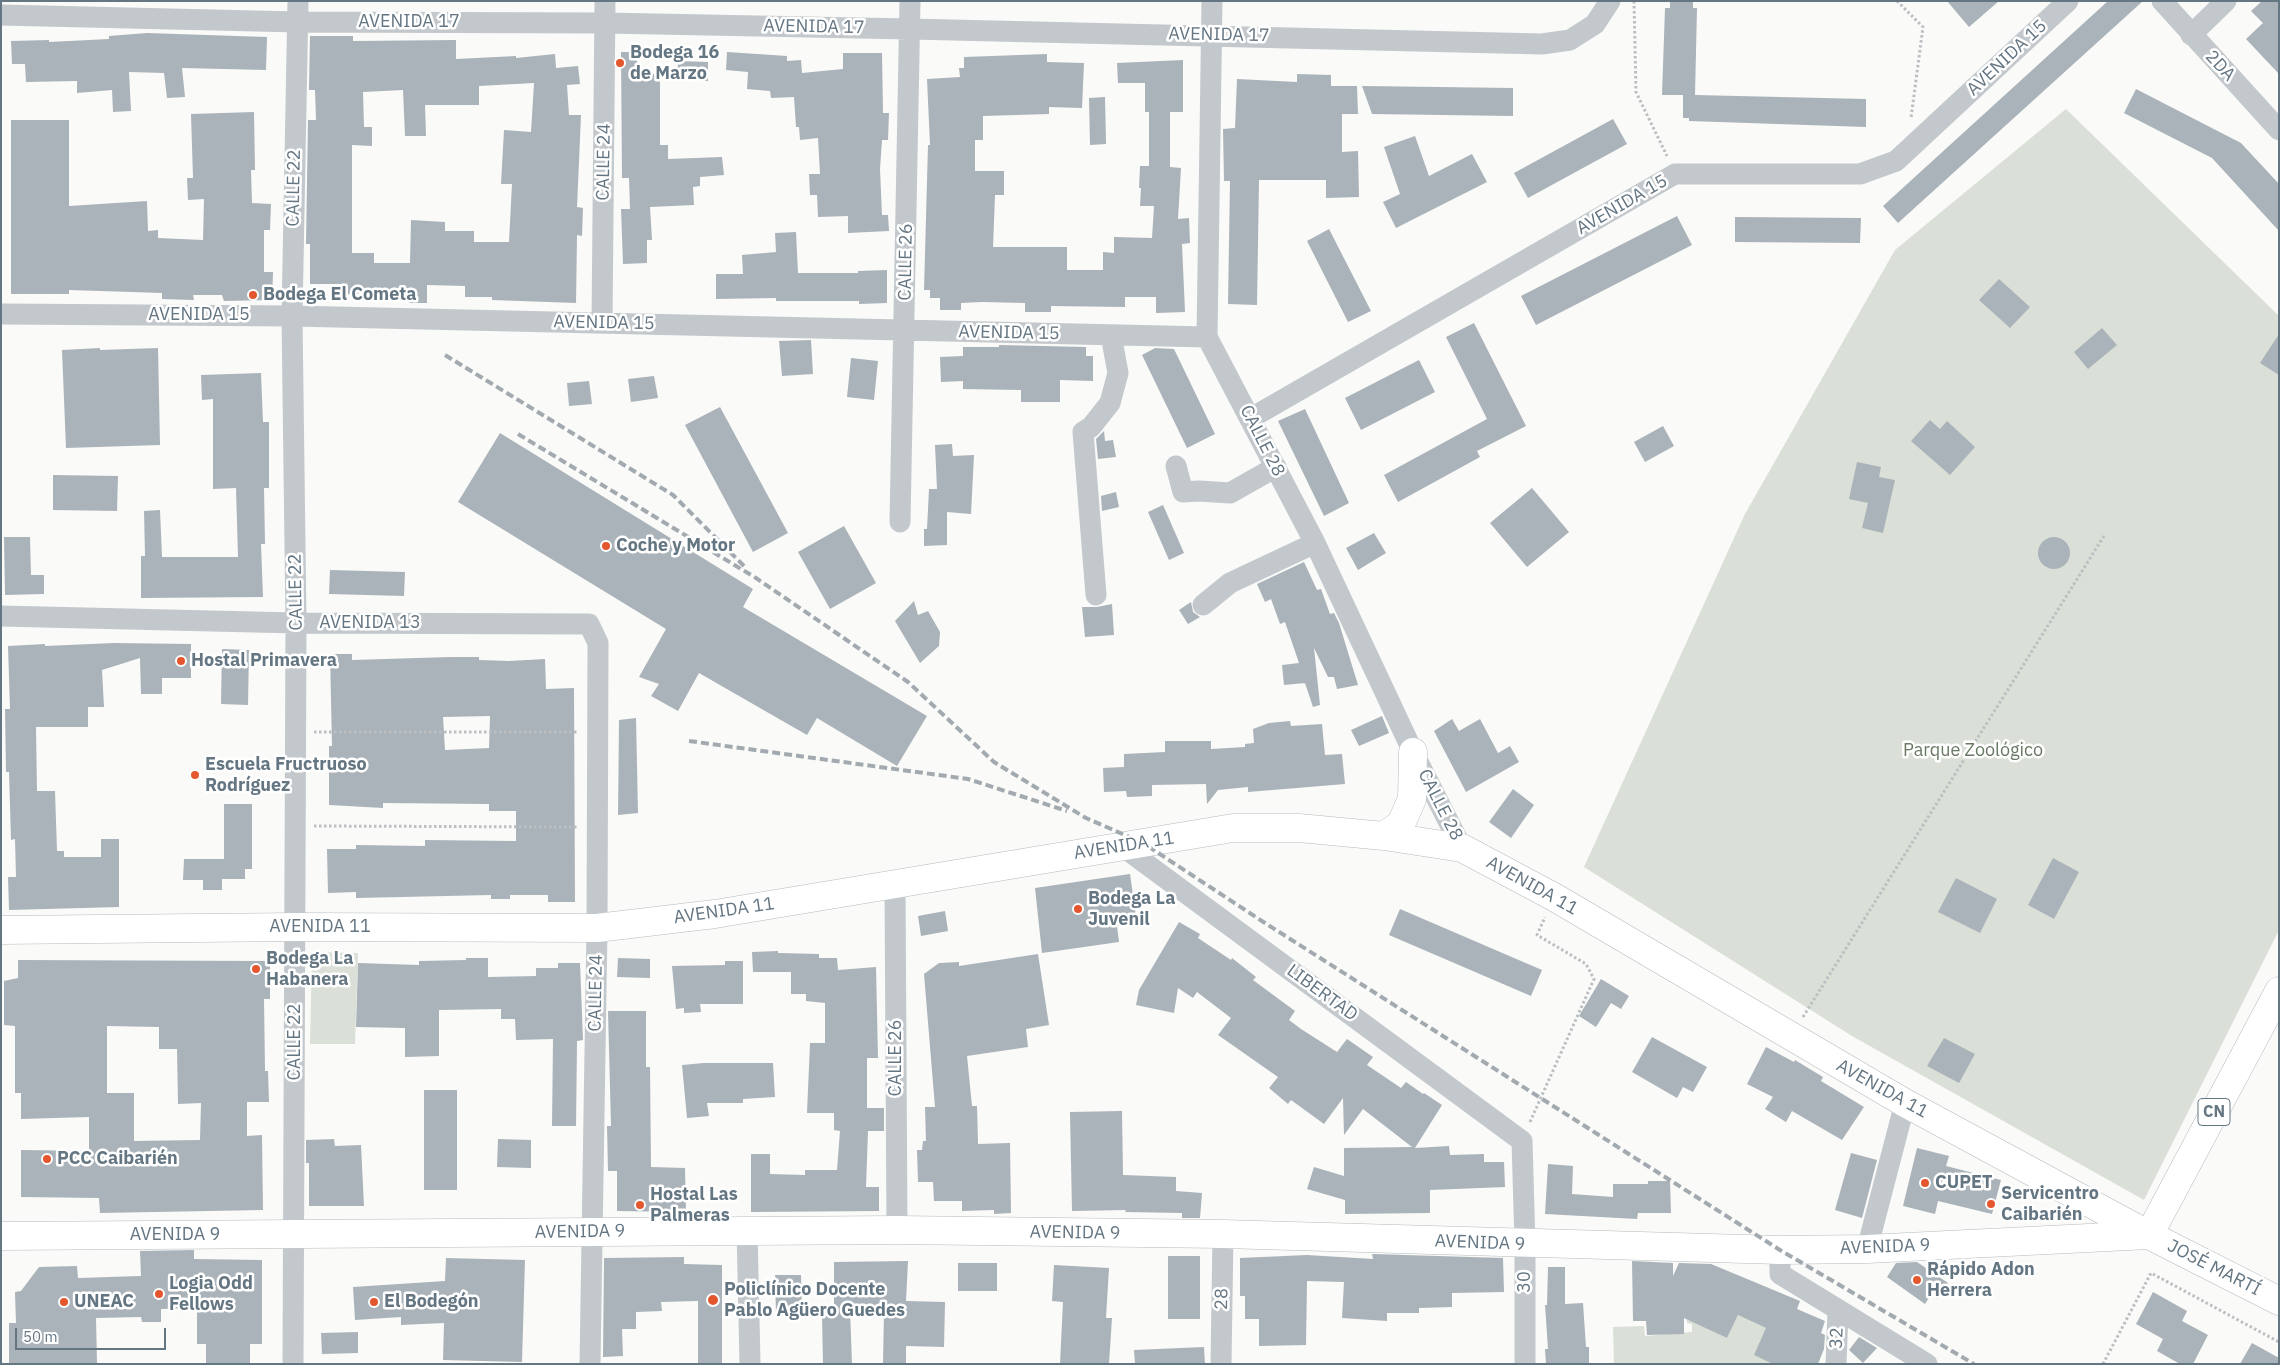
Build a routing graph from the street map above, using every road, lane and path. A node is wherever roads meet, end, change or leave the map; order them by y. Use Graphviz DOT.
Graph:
graph roads {
  1 [pos="605,1"];
  2 [pos="910,1"];
  3 [pos="1212,1"];
  4 [pos="1610,1"];
  5 [pos="1634,1"];
  6 [pos="1897,1"];
  7 [pos="2068,1"];
  8 [pos="2162,1"];
  9 [pos="2226,1"];
  10 [pos="298,11"];
  11 [pos="1,15"];
  12 [pos="605,23"];
  13 [pos="910,29"];
  14 [pos="1211,35"];
  15 [pos="2191,35"];
  16 [pos="2279,130"];
  17 [pos="1907,151"];
  18 [pos="1676,174"];
  19 [pos="1,314"];
  20 [pos="292,316"];
  21 [pos="602,323"];
  22 [pos="904,331"];
  23 [pos="1111,335"];
  24 [pos="1207,337"];
  25 [pos="1251,418"];
  26 [pos="1176,466"];
  27 [pos="1276,467"];
  28 [pos="900,522"];
  29 [pos="2104,536"];
  30 [pos="1316,543"];
  31 [pos="1096,595"];
  32 [pos="1203,605"];
  33 [pos="1,616"];
  34 [pos="296,623"];
  35 [pos="589,624"];
  36 [pos="296,732"];
  37 [pos="598,732"];
  38 [pos="1413,752"];
  39 [pos="296,826"];
  40 [pos="597,827"];
  41 [pos="1384,836"];
  42 [pos="1122,846"];
  43 [pos="1462,848"];
  44 [pos="895,885"];
  45 [pos="1554,897"];
  46 [pos="296,927"];
  47 [pos="597,928"];
  48 [pos="1,930"];
  49 [pos="2279,990"];
  50 [pos="1790,1037"];
  51 [pos="1905,1103"];
  52 [pos="1522,1141"];
  53 [pos="747,1230"];
  54 [pos="897,1230"];
  55 [pos="592,1232"];
  56 [pos="1223,1234"];
  57 [pos="2149,1234"];
  58 [pos="295,1235"];
  59 [pos="1,1236"];
  60 [pos="1525,1244"];
  61 [pos="1867,1249"];
  62 [pos="1780,1250"];
  63 [pos="2279,1300"];
  64 [pos="1838,1312"];
  65 [pos="2279,1342"];
  66 [pos="293,1364"];
  67 [pos="590,1364"];
  68 [pos="750,1364"];
  69 [pos="1221,1364"];
  70 [pos="1525,1364"];
  71 [pos="1836,1364"];
  72 [pos="1927,1364"];
  73 [pos="2103,1364"];
  1 -- 12 [label="street, CALLE 24"];
  2 -- 13 [label="street, CALLE 26"];
  3 -- 14 [label="street, CALLE 28"];
  4 -- 14 [label="street, AVENIDA 17"];
  5 -- 18 [label="path"];
  6 -- 17 [label="path"];
  7 -- 17 [label="street, AVENIDA 15"];
  8 -- 15 [label="street, 2DA"];
  9 -- 15 [label="street"];
  10 -- 11 [label="street, AVENIDA 17"];
  10 -- 12 [label="street, AVENIDA 17"];
  10 -- 20 [label="street, CALLE 22"];
  12 -- 13 [label="street, AVENIDA 17"];
  12 -- 21 [label="street, CALLE 24"];
  13 -- 14 [label="street, AVENIDA 17"];
  13 -- 22 [label="street, CALLE 26"];
  14 -- 24 [label="street, CALLE 28"];
  15 -- 16 [label="street, 2DA"];
  17 -- 18 [label="street, AVENIDA 15"];
  18 -- 25 [label="street, AVENIDA 15"];
  19 -- 20 [label="street, AVENIDA 15"];
  20 -- 21 [label="street, AVENIDA 15"];
  20 -- 34 [label="street, CALLE 22"];
  21 -- 22 [label="street, AVENIDA 15"];
  22 -- 23 [label="street, AVENIDA 15"];
  22 -- 28 [label="street, CALLE 26"];
  23 -- 24 [label="street, AVENIDA 15"];
  23 -- 31 [label="street"];
  24 -- 25 [label="street, CALLE 28"];
  25 -- 27 [label="street, CALLE 28"];
  26 -- 27 [label="street"];
  27 -- 30 [label="street, CALLE 28"];
  29 -- 50 [label="path"];
  30 -- 32 [label="street"];
  30 -- 38 [label="street, CALLE 28"];
  33 -- 34 [label="street, AVENIDA 13"];
  34 -- 35 [label="street, AVENIDA 13"];
  34 -- 36 [label="street, CALLE 22"];
  35 -- 37 [label="street, CALLE 24"];
  36 -- 37 [label="path"];
  36 -- 39 [label="street, CALLE 22"];
  37 -- 40 [label="street, CALLE 24"];
  38 -- 41 [label="main road"];
  38 -- 43 [label="street, CALLE 28"];
  39 -- 40 [label="path"];
  39 -- 46 [label="street, CALLE 22"];
  40 -- 47 [label="street, CALLE 24"];
  41 -- 42 [label="main road, AVENIDA 11"];
  41 -- 43 [label="main road, AVENIDA 11"];
  42 -- 44 [label="main road, AVENIDA 11"];
  42 -- 52 [label="street, LIBERTAD"];
  43 -- 45 [label="main road, AVENIDA 11"];
  44 -- 47 [label="main road, AVENIDA 11"];
  44 -- 54 [label="street, CALLE 26"];
  45 -- 50 [label="main road, AVENIDA 11"];
  45 -- 52 [label="path"];
  46 -- 47 [label="main road, AVENIDA 11"];
  46 -- 48 [label="main road, AVENIDA 11"];
  46 -- 58 [label="street, CALLE 22"];
  47 -- 55 [label="street, CALLE 24"];
  49 -- 57 [label="main road, CN"];
  50 -- 51 [label="main road, AVENIDA 11"];
  51 -- 57 [label="main road, AVENIDA 11"];
  51 -- 61 [label="street"];
  52 -- 60 [label="street, 30"];
  53 -- 54 [label="main road, AVENIDA 9"];
  53 -- 55 [label="main road, AVENIDA 9"];
  53 -- 68 [label="street"];
  54 -- 56 [label="main road, AVENIDA 9"];
  55 -- 58 [label="main road, AVENIDA 9"];
  55 -- 67 [label="street, CALLE 24"];
  56 -- 60 [label="main road, AVENIDA 9"];
  56 -- 69 [label="street, 28"];
  57 -- 61 [label="main road, AVENIDA 9"];
  57 -- 63 [label="main road, JOSÉ MARTÍ"];
  58 -- 59 [label="main road, AVENIDA 9"];
  58 -- 66 [label="street, CALLE 22"];
  60 -- 62 [label="main road, AVENIDA 9"];
  60 -- 70 [label="street, 30"];
  61 -- 62 [label="main road, AVENIDA 9"];
  62 -- 64 [label="street"];
  64 -- 71 [label="street, 32"];
  64 -- 72 [label="street"];
  65 -- 73 [label="path"];
}
